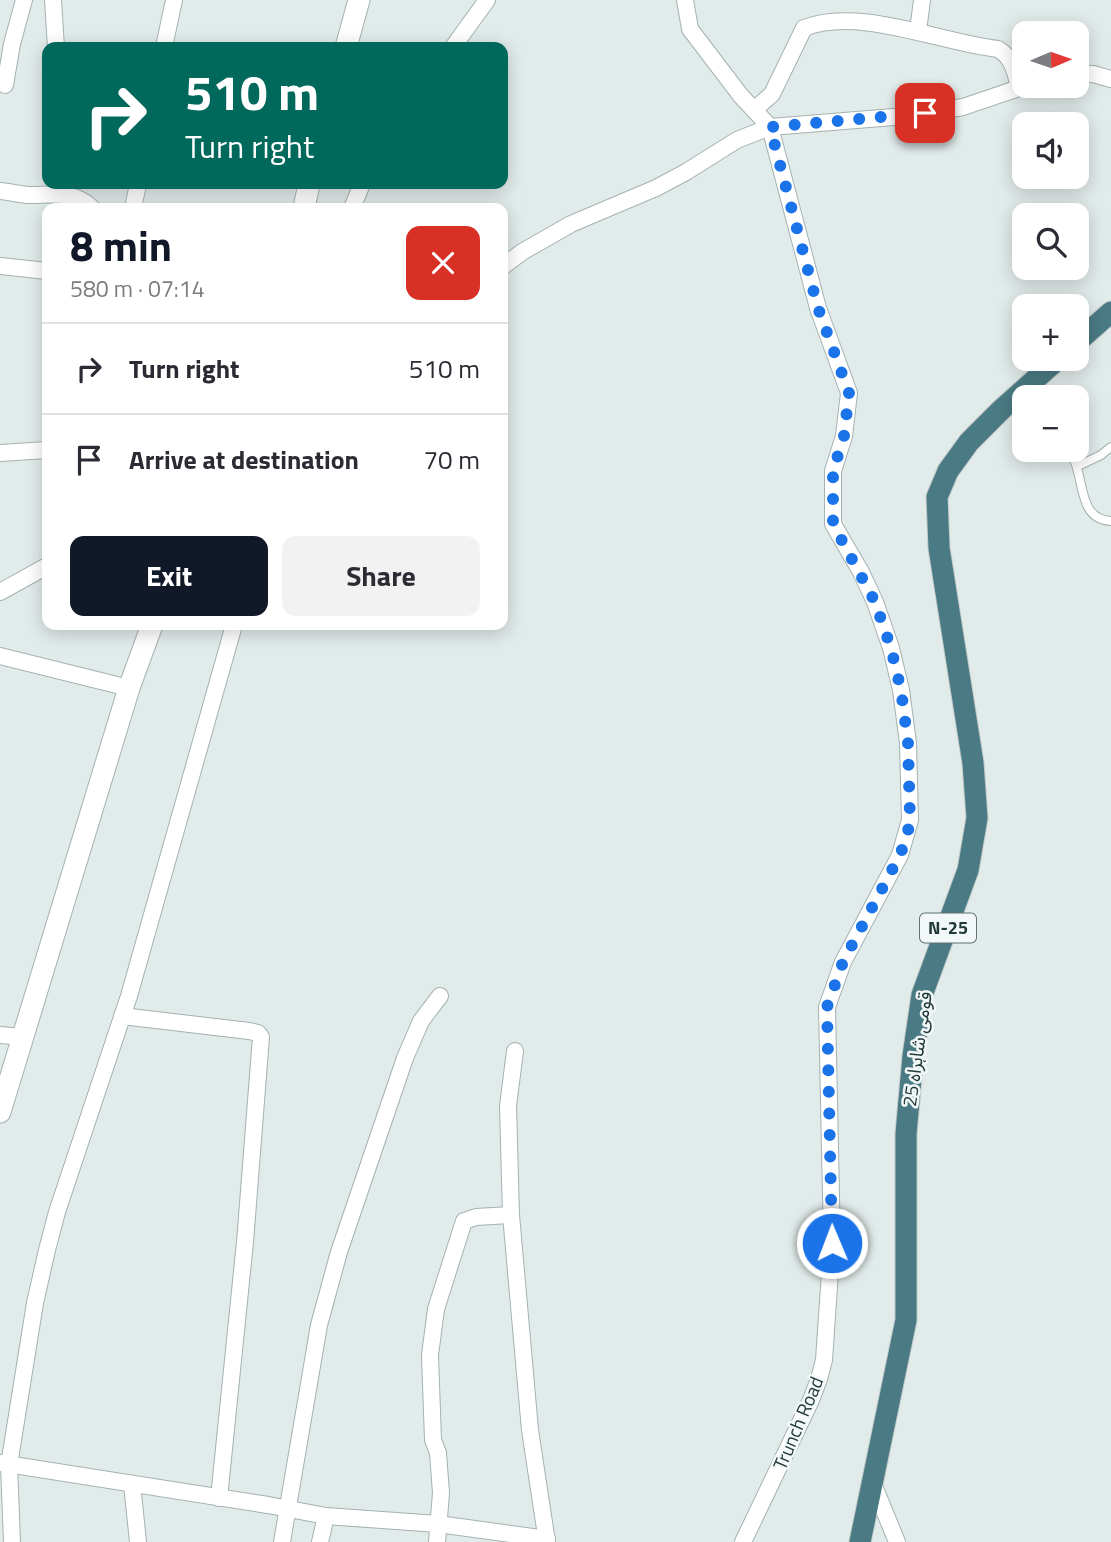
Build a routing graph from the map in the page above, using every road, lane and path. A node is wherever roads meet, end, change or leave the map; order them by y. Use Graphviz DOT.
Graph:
graph roads {
  1 [pos="24,0"];
  2 [pos="53,0"];
  3 [pos="174,0"];
  4 [pos="359,0"];
  5 [pos="487,0"];
  6 [pos="685,0"];
  7 [pos="922,0"];
  8 [pos="918,31"];
  9 [pos="56,42"];
  10 [pos="165,42"];
  11 [pos="347,42"];
  12 [pos="457,42"];
  13 [pos="1012,63"];
  14 [pos="1089,74"];
  15 [pos="1111,79"];
  16 [pos="5,85"];
  17 [pos="1012,91"];
  18 [pos="754,110"];
  19 [pos="770,127"];
  20 [pos="0,191"];
  21 [pos="88,203"];
  22 [pos="508,262"];
  23 [pos="0,266"];
  24 [pos="42,270"];
  25 [pos="1111,312"];
  26 [pos="1089,331"];
  27 [pos="1048,371"];
  28 [pos="1037,385"];
  29 [pos="1012,413"];
  30 [pos="1111,447"];
  31 [pos="42,450"];
  32 [pos="0,453"];
  33 [pos="1076,462"];
  34 [pos="1078,466"];
  35 [pos="1111,521"];
  36 [pos="42,569"];
  37 [pos="0,592"];
  38 [pos="150,630"];
  39 [pos="233,630"];
  40 [pos="0,656"];
  41 [pos="129,688"];
  42 [pos="440,996"];
  43 [pos="122,1016"];
  44 [pos="0,1035"];
  45 [pos="22,1037"];
  46 [pos="515,1051"];
  47 [pos="0,1112"];
  48 [pos="511,1215"];
  49 [pos="5,1464"];
  50 [pos="873,1481"];
  51 [pos="132,1484"];
  52 [pos="219,1498"];
  53 [pos="289,1509"];
  54 [pos="326,1516"];
  55 [pos="438,1524"];
  56 [pos="547,1541"];
  57 [pos="12,1542"];
  58 [pos="138,1542"];
  59 [pos="282,1542"];
  60 [pos="320,1542"];
  61 [pos="437,1542"];
  62 [pos="743,1542"];
  63 [pos="860,1542"];
  64 [pos="897,1542"];
  1 -- 16 [label="street"];
  2 -- 9 [label="street"];
  3 -- 10 [label="street"];
  4 -- 11 [label="street"];
  5 -- 12 [label="street"];
  6 -- 18 [label="street"];
  7 -- 8 [label="street"];
  8 -- 13 [label="street"];
  8 -- 18 [label="street"];
  14 -- 15 [label="street"];
  17 -- 19 [label="street"];
  18 -- 19 [label="street"];
  19 -- 22 [label="street"];
  19 -- 62 [label="street, Trunch Road"];
  20 -- 21 [label="street"];
  23 -- 24 [label="street"];
  25 -- 26 [label="highway"];
  27 -- 28 [label="highway, قومی شاہراہ 25 / N-25"];
  29 -- 50 [label="highway, قومی شاہراہ 25 / N-25"];
  30 -- 34 [label="lane"];
  31 -- 32 [label="street"];
  33 -- 34 [label="lane"];
  34 -- 35 [label="lane"];
  36 -- 37 [label="street"];
  38 -- 41 [label="street"];
  39 -- 43 [label="street"];
  40 -- 41 [label="street"];
  41 -- 45 [label="street"];
  42 -- 53 [label="street"];
  43 -- 49 [label="street"];
  43 -- 52 [label="street"];
  44 -- 45 [label="street"];
  45 -- 47 [label="street"];
  46 -- 48 [label="street"];
  48 -- 55 [label="street"];
  48 -- 56 [label="street"];
  49 -- 51 [label="street"];
  49 -- 57 [label="street"];
  50 -- 63 [label="highway, قومی شاہراہ 25 / N-25"];
  50 -- 64 [label="street"];
  51 -- 52 [label="street"];
  51 -- 58 [label="street"];
  52 -- 53 [label="street"];
  53 -- 54 [label="street"];
  53 -- 59 [label="street"];
  54 -- 55 [label="street"];
  54 -- 60 [label="street"];
  55 -- 56 [label="street"];
  55 -- 61 [label="street"];
}
